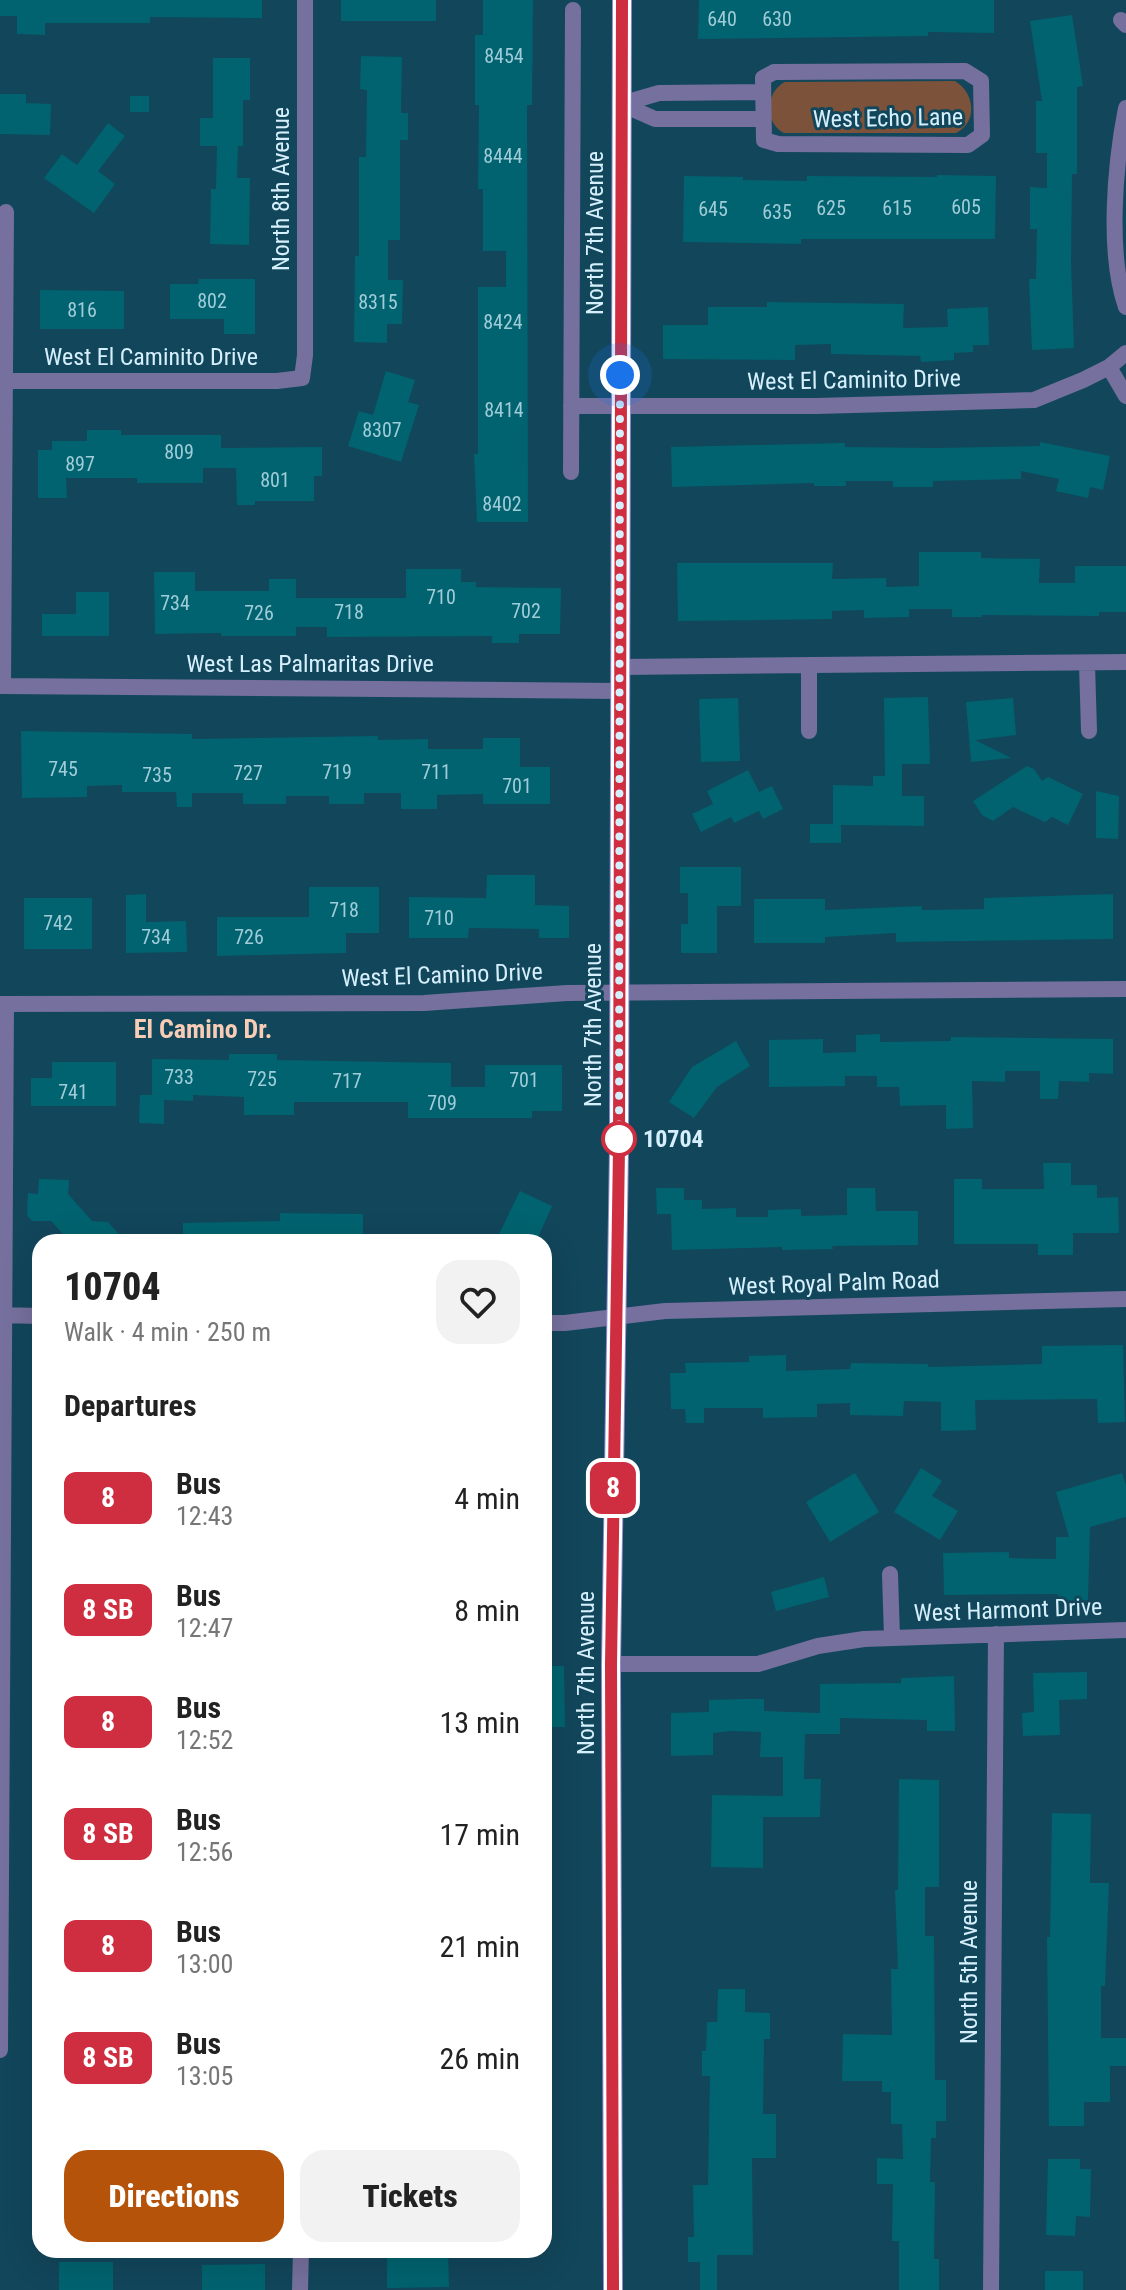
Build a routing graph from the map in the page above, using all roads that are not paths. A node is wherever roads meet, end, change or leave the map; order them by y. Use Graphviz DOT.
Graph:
graph roads {
  1 [pos="305,0"];
  2 [pos="622,0"];
  3 [pos="573,10"];
  4 [pos="762,92"];
  5 [pos="621,104"];
  6 [pos="1126,108"];
  7 [pos="763,119"];
  8 [pos="6,212"];
  9 [pos="1126,307"];
  10 [pos="1126,353"];
  11 [pos="1109,367"];
  12 [pos="302,378"];
  13 [pos="3,381"];
  14 [pos="1126,396"];
  15 [pos="571,406"];
  16 [pos="620,406"];
  17 [pos="571,472"];
  18 [pos="1126,662"];
  19 [pos="1087,664"];
  20 [pos="620,667"];
  21 [pos="809,667"];
  22 [pos="1,686"];
  23 [pos="619,691"];
  24 [pos="809,731"];
  25 [pos="1089,731"];
  26 [pos="1126,989"];
  27 [pos="618,993"];
  28 [pos="3,1004"];
  29 [pos="1126,1299"];
  30 [pos="1,1315"];
  31 [pos="32,1316"];
  32 [pos="615,1318"];
  33 [pos="552,1322"];
  34 [pos="890,1574"];
  35 [pos="1126,1630"];
  36 [pos="996,1634"];
  37 [pos="892,1638"];
  38 [pos="611,1664"];
  39 [pos="0,2050"];
  40 [pos="301,2258"];
  41 [pos="300,2290"];
  42 [pos="613,2290"];
  43 [pos="991,2290"];
  1 -- 12 [label="street, North 8th Avenue"];
  2 -- 5 [label="main road, North 7th Avenue"];
  3 -- 15 [label="street, North 7th Avenue"];
  4 -- 5 [label="street"];
  4 -- 7 [label="street"];
  4 -- 7 [label="street, West Echo Lane"];
  5 -- 7 [label="street"];
  5 -- 16 [label="main road, North 7th Avenue"];
  6 -- 9 [label="street"];
  8 -- 13 [label="street"];
  10 -- 11 [label="street, West El Caminito Drive"];
  11 -- 14 [label="street"];
  11 -- 16 [label="street, West El Caminito Drive"];
  12 -- 13 [label="street, West El Caminito Drive"];
  13 -- 22 [label="street"];
  15 -- 16 [label="street, West El Caminito Drive"];
  15 -- 17 [label="street, North 7th Avenue"];
  16 -- 20 [label="main road, North 7th Avenue"];
  18 -- 19 [label="street"];
  19 -- 21 [label="street"];
  19 -- 25 [label="street"];
  20 -- 21 [label="street"];
  20 -- 23 [label="main road, North 7th Avenue"];
  21 -- 24 [label="street"];
  22 -- 23 [label="street, West Las Palmaritas Drive"];
  23 -- 27 [label="main road, North 7th Avenue"];
  26 -- 27 [label="street, West El Camino Drive"];
  27 -- 28 [label="street, West El Camino Drive"];
  27 -- 32 [label="main road, North 7th Avenue"];
  28 -- 30 [label="street"];
  29 -- 32 [label="street, West Royal Palm Road"];
  30 -- 31 [label="street"];
  30 -- 39 [label="street"];
  32 -- 33 [label="street, West Royal Palm Road"];
  32 -- 38 [label="main road, North 7th Avenue"];
  34 -- 37 [label="street, West Harmont Drive"];
  35 -- 36 [label="street, West Harmont Drive"];
  36 -- 37 [label="street, West Harmont Drive"];
  36 -- 43 [label="street, North 5th Avenue"];
  37 -- 38 [label="street, West Harmont Drive"];
  38 -- 42 [label="main road, North 7th Avenue"];
  40 -- 41 [label="street"];
}
